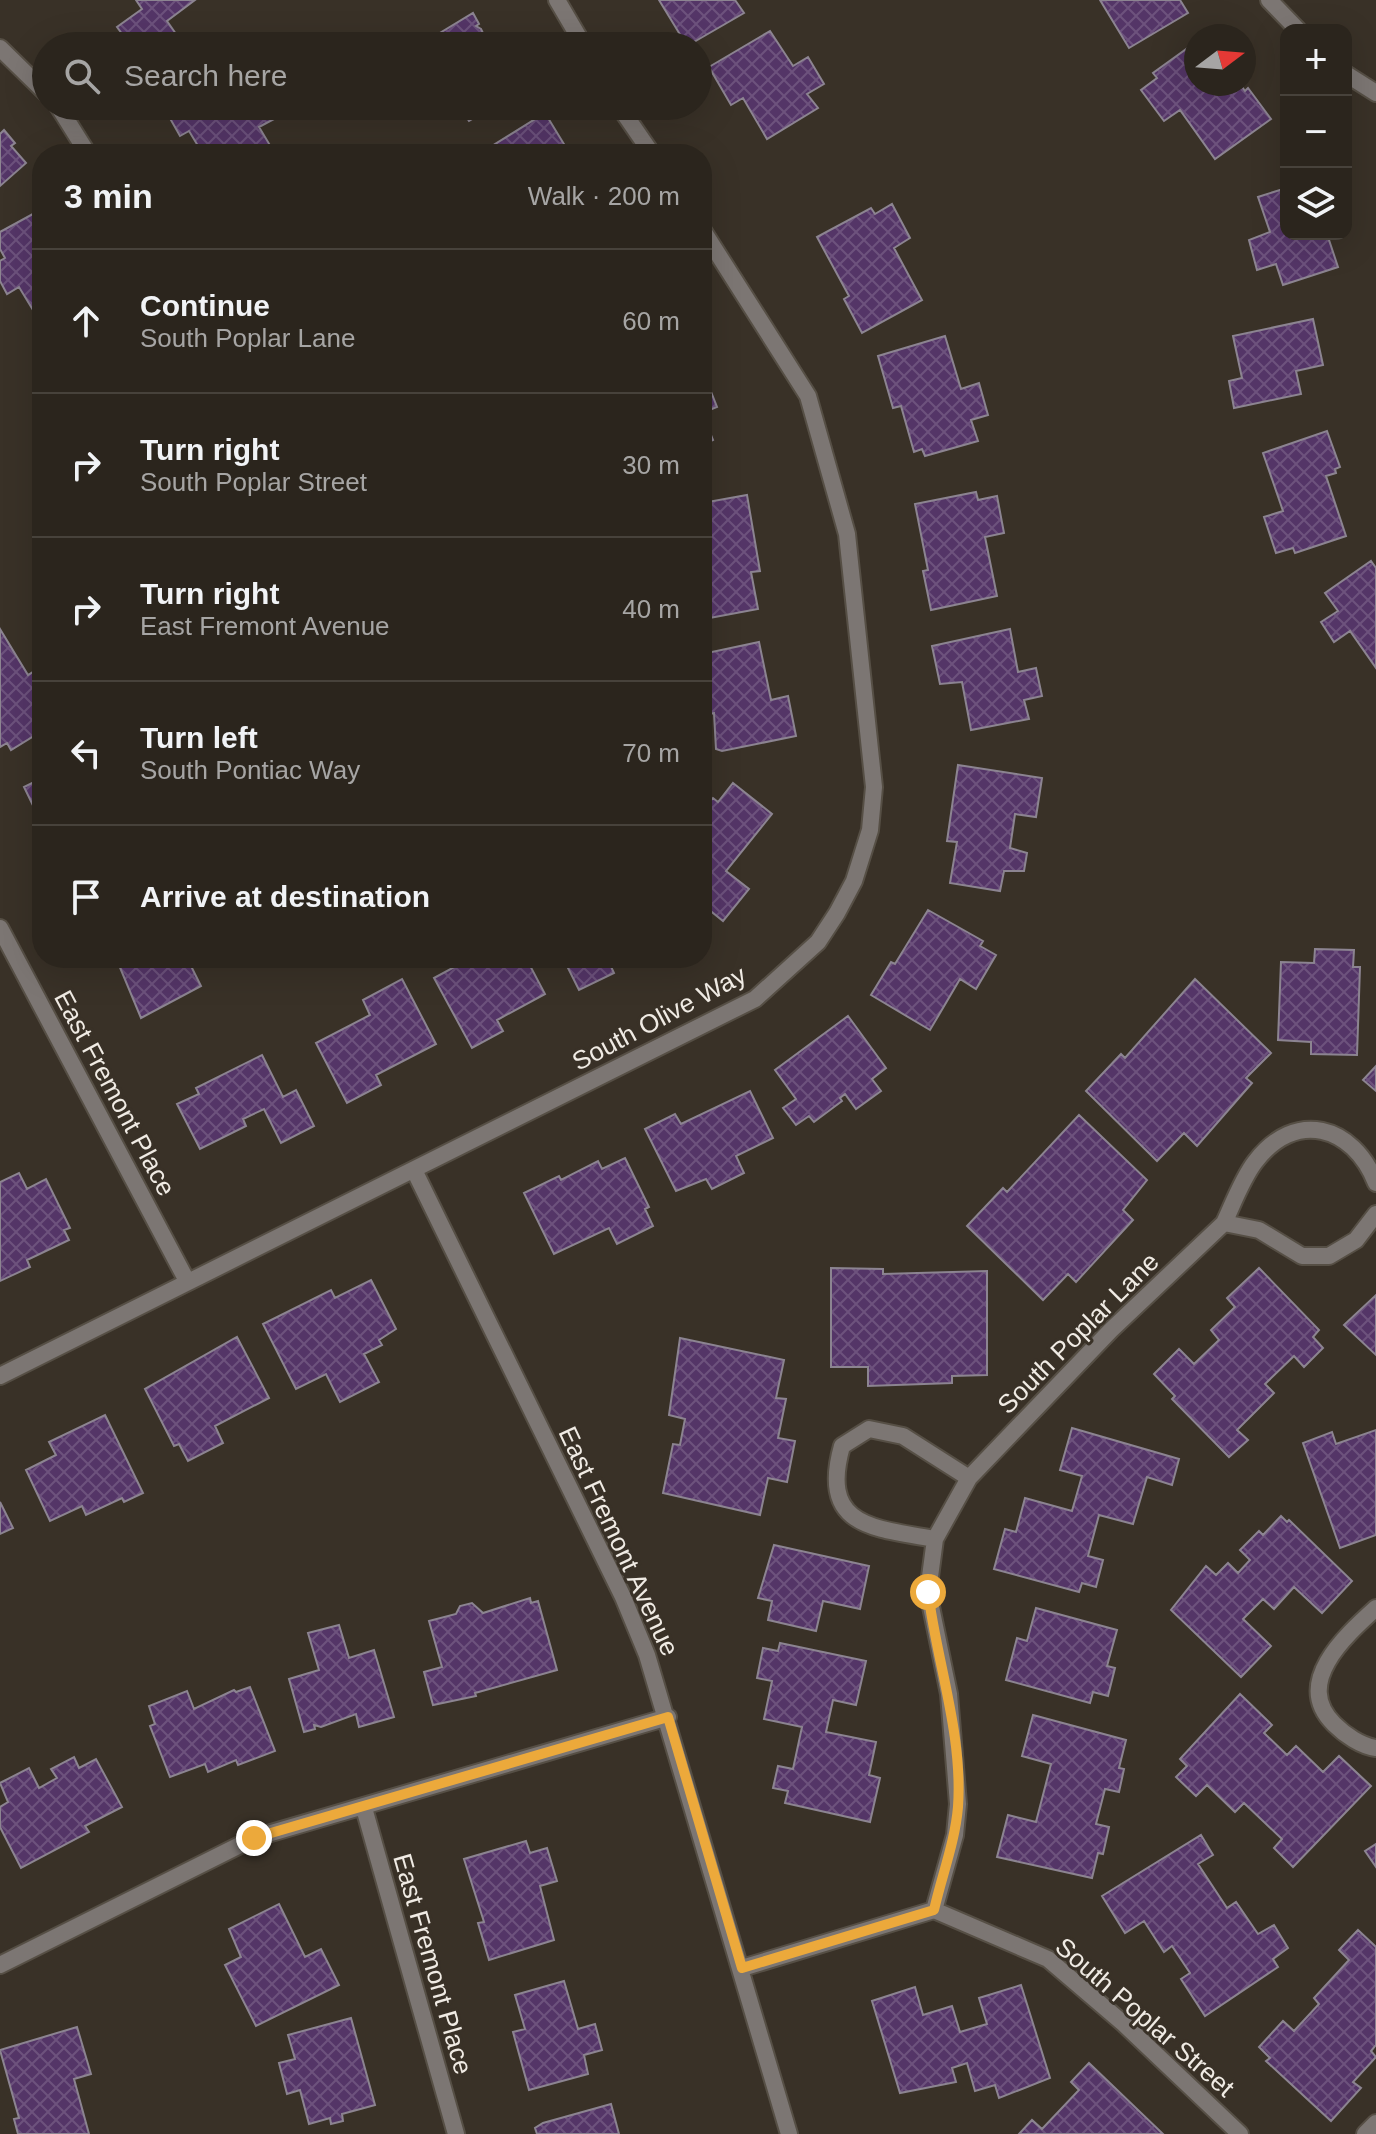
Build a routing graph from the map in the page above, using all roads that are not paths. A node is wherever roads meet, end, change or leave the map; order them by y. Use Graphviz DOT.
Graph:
graph roads {
  1 [pos="557,0"];
  2 [pos="1269,0"];
  3 [pos="1292,24"];
  4 [pos="576,32"];
  5 [pos="0,48"];
  6 [pos="1352,78"];
  7 [pos="32,79"];
  8 [pos="1376,93"];
  9 [pos="67,120"];
  10 [pos="629,120"];
  11 [pos="82,144"];
  12 [pos="645,144"];
  13 [pos="712,245"];
  14 [pos="0,928"];
  15 [pos="414,1170"];
  16 [pos="1376,1183"];
  17 [pos="1376,1214"];
  18 [pos="1224,1223"];
  19 [pos="187,1281"];
  20 [pos="0,1376"];
  21 [pos="969,1478"];
  22 [pos="935,1539"];
  23 [pos="1376,1608"];
  24 [pos="668,1717"];
  25 [pos="1376,1748"];
  26 [pos="364,1808"];
  27 [pos="934,1910"];
  28 [pos="0,1965"];
  29 [pos="742,1968"];
  30 [pos="1376,2123"];
  31 [pos="456,2134"];
  32 [pos="789,2134"];
  33 [pos="1240,2134"];
  34 [pos="1365,2134"];
  1 -- 4 [label="street"];
  2 -- 3 [label="street"];
  5 -- 7 [label="street"];
  6 -- 8 [label="street"];
  9 -- 11 [label="street"];
  10 -- 12 [label="street"];
  13 -- 15 [label="street, South Olive Way"];
  14 -- 19 [label="street, East Fremont Place"];
  15 -- 19 [label="street, South Olive Way"];
  15 -- 24 [label="street, East Fremont Avenue"];
  16 -- 18 [label="street, South Poplar Lane"];
  17 -- 18 [label="street"];
  18 -- 21 [label="street, South Poplar Lane"];
  19 -- 20 [label="street, South Olive Way"];
  21 -- 22 [label="street, South Poplar Lane"];
  21 -- 22 [label="street"];
  22 -- 27 [label="street, South Poplar Lane"];
  23 -- 25 [label="street"];
  24 -- 26 [label="street"];
  24 -- 29 [label="street, East Fremont Avenue"];
  26 -- 28 [label="street"];
  26 -- 31 [label="street, East Fremont Place"];
  27 -- 29 [label="street"];
  27 -- 33 [label="street, South Poplar Street"];
  29 -- 32 [label="street, East Fremont Avenue"];
  30 -- 34 [label="street"];
}
